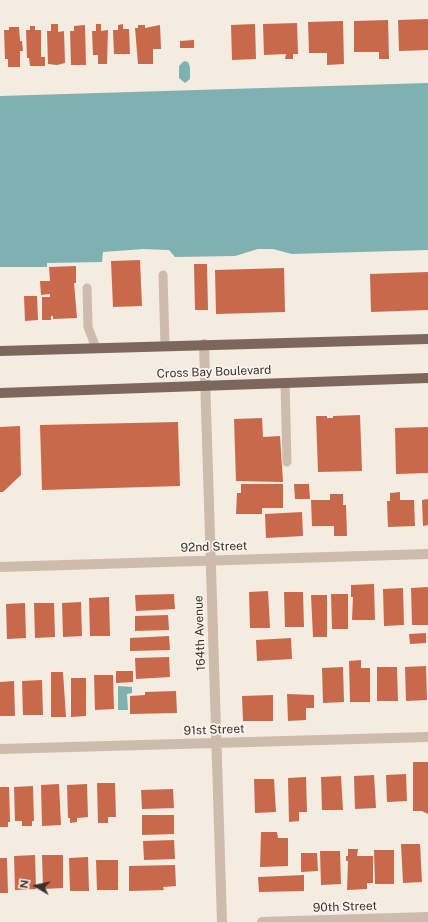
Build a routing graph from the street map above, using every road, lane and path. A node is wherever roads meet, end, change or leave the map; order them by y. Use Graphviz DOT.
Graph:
graph roads {
  1 [pos="163,275"];
  2 [pos="87,288"];
  3 [pos="428,339"];
  4 [pos="204,344"];
  5 [pos="165,346"];
  6 [pos="96,348"];
  7 [pos="0,351"];
  8 [pos="428,378"];
  9 [pos="285,383"];
  10 [pos="205,385"];
  11 [pos="0,393"];
  12 [pos="287,462"];
  13 [pos="428,554"];
  14 [pos="211,560"];
  15 [pos="0,567"];
  16 [pos="428,737"];
  17 [pos="216,743"];
  18 [pos="0,749"];
  19 [pos="428,917"];
  20 [pos="222,922"];
  21 [pos="262,922"];
  1 -- 5 [label="lane"];
  2 -- 6 [label="lane"];
  3 -- 4 [label="main road"];
  4 -- 5 [label="main road"];
  4 -- 10 [label="street, 164th Avenue"];
  5 -- 6 [label="main road"];
  6 -- 7 [label="main road"];
  8 -- 9 [label="main road, Cross Bay Boulevard"];
  9 -- 10 [label="main road, Cross Bay Boulevard"];
  9 -- 12 [label="lane"];
  10 -- 11 [label="main road, Cross Bay Boulevard"];
  10 -- 14 [label="street, 164th Avenue"];
  13 -- 14 [label="street, 92nd Street"];
  14 -- 15 [label="street, 92nd Street"];
  14 -- 17 [label="street, 164th Avenue"];
  16 -- 17 [label="street, 91st Street"];
  17 -- 18 [label="street, 91st Street"];
  17 -- 20 [label="street, 164th Avenue"];
  19 -- 21 [label="street, 90th Street"];
}
